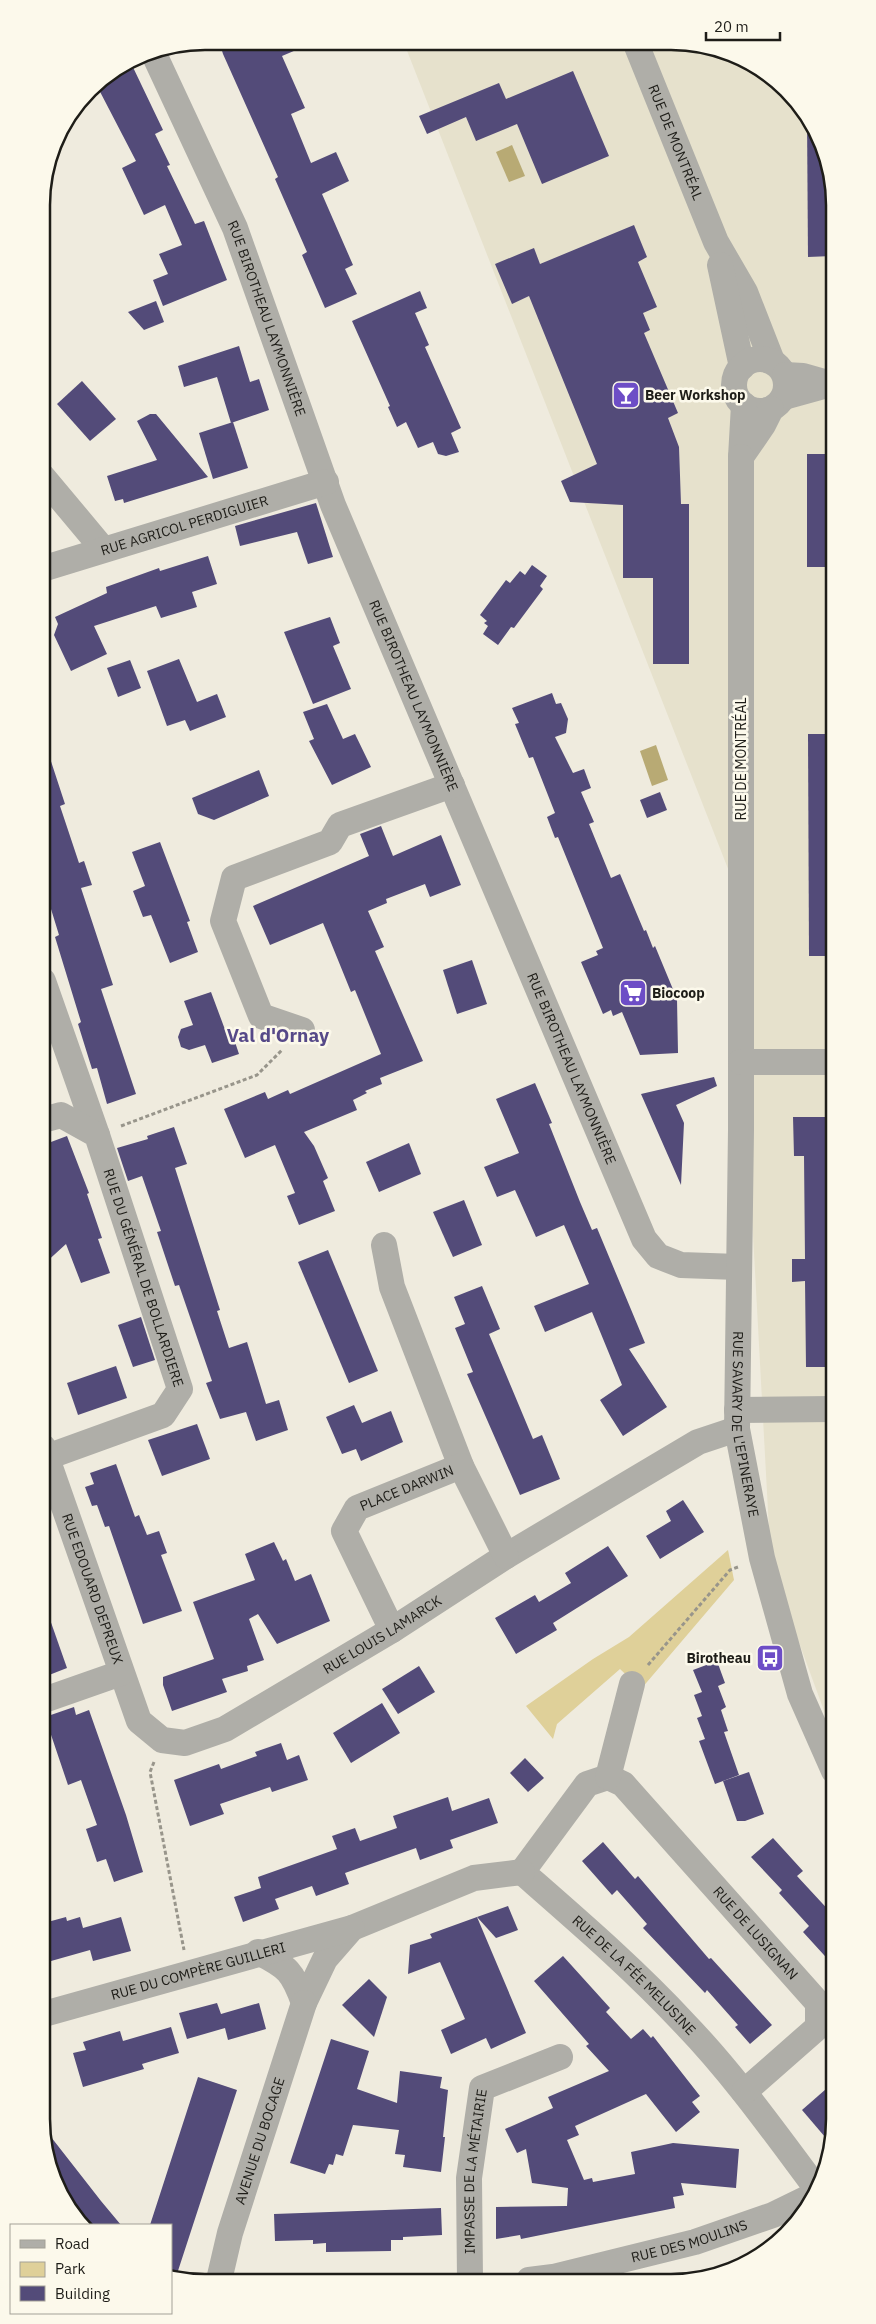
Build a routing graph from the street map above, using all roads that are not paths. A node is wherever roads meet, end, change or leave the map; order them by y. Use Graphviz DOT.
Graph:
graph roads {
  1 [pos="638,50"];
  2 [pos="156,58"];
  3 [pos="716,242"];
  4 [pos="742,367"];
  5 [pos="826,384"];
  6 [pos="778,386"];
  7 [pos="744,405"];
  8 [pos="741,457"];
  9 [pos="326,482"];
  10 [pos="50,486"];
  11 [pos="103,550"];
  12 [pos="50,567"];
  13 [pos="452,785"];
  14 [pos="50,1001"];
  15 [pos="302,1030"];
  16 [pos="741,1062"];
  17 [pos="826,1062"];
  18 [pos="50,1118"];
  19 [pos="97,1135"];
  20 [pos="384,1245"];
  21 [pos="738,1267"];
  22 [pos="826,1410"];
  23 [pos="737,1420"];
  24 [pos="50,1450"];
  25 [pos="50,1466"];
  26 [pos="461,1466"];
  27 [pos="506,1556"];
  28 [pos="392,1630"];
  29 [pos="121,1672"];
  30 [pos="632,1684"];
  31 [pos="50,1698"];
  32 [pos="826,1753"];
  33 [pos="608,1777"];
  34 [pos="522,1872"];
  35 [pos="352,1928"];
  36 [pos="258,1952"];
  37 [pos="304,2004"];
  38 [pos="50,2012"];
  39 [pos="560,2057"];
  40 [pos="744,2092"];
  41 [pos="812,2183"];
  42 [pos="803,2200"];
  43 [pos="220,2274"];
  44 [pos="470,2274"];
  45 [pos="565,2274"];
  1 -- 3 [label="street, RUE DE MONTRÉAL"];
  2 -- 9 [label="street, RUE BIROTHEAU LAYMONNIÈRE"];
  3 -- 4 [label="street, RUE DE MONTRÉAL"];
  3 -- 6 [label="street, RUE DE MONTRÉAL"];
  4 -- 6 [label="street"];
  4 -- 7 [label="street"];
  5 -- 6 [label="street"];
  6 -- 7 [label="street"];
  6 -- 8 [label="street"];
  7 -- 8 [label="street, RUE DE MONTRÉAL"];
  8 -- 16 [label="street, RUE DE MONTRÉAL"];
  9 -- 11 [label="street, RUE AGRICOL PERDIGUIER"];
  9 -- 13 [label="street, RUE BIROTHEAU LAYMONNIÈRE"];
  10 -- 11 [label="street"];
  11 -- 12 [label="street, RUE AGRICOL PERDIGUIER"];
  13 -- 15 [label="street"];
  13 -- 21 [label="street, RUE BIROTHEAU LAYMONNIÈRE"];
  14 -- 19 [label="street, RUE DU GÉNÉRAL DE BOLLARDIERE"];
  16 -- 17 [label="street"];
  16 -- 21 [label="street, RUE SAVARY DE L'EPINERAYE"];
  18 -- 19 [label="street"];
  19 -- 24 [label="street, RUE DU GÉNÉRAL DE BOLLARDIERE"];
  20 -- 26 [label="street"];
  21 -- 23 [label="street, RUE SAVARY DE L'EPINERAYE"];
  22 -- 23 [label="street, RUE LOUIS LAMARCK"];
  23 -- 27 [label="street, RUE LOUIS LAMARCK"];
  23 -- 32 [label="street, RUE SAVARY DE L'EPINERAYE"];
  25 -- 29 [label="street, RUE EDOUARD DEPREUX"];
  26 -- 27 [label="street, PLACE DARWIN"];
  26 -- 28 [label="street, PLACE DARWIN"];
  27 -- 28 [label="street, RUE LOUIS LAMARCK"];
  28 -- 29 [label="street, RUE LOUIS LAMARCK"];
  29 -- 31 [label="street"];
  30 -- 33 [label="street"];
  33 -- 34 [label="street"];
  33 -- 40 [label="street, RUE DE LUSIGNAN"];
  34 -- 35 [label="street, AVENUE DU BOCAGE"];
  34 -- 40 [label="street, RUE DE LA FÉE MELUSINE"];
  35 -- 36 [label="street, RUE DU COMPÈRE GUILLERI"];
  35 -- 37 [label="street, AVENUE DU BOCAGE"];
  36 -- 37 [label="street"];
  36 -- 38 [label="street, RUE DU COMPÈRE GUILLERI"];
  37 -- 43 [label="street, AVENUE DU BOCAGE"];
  39 -- 44 [label="street, IMPASSE DE LA MÉTAIRIE"];
  40 -- 41 [label="street, RUE DE LA FÉE MELUSINE"];
  42 -- 45 [label="street, RUE DES MOULINS"];
}
